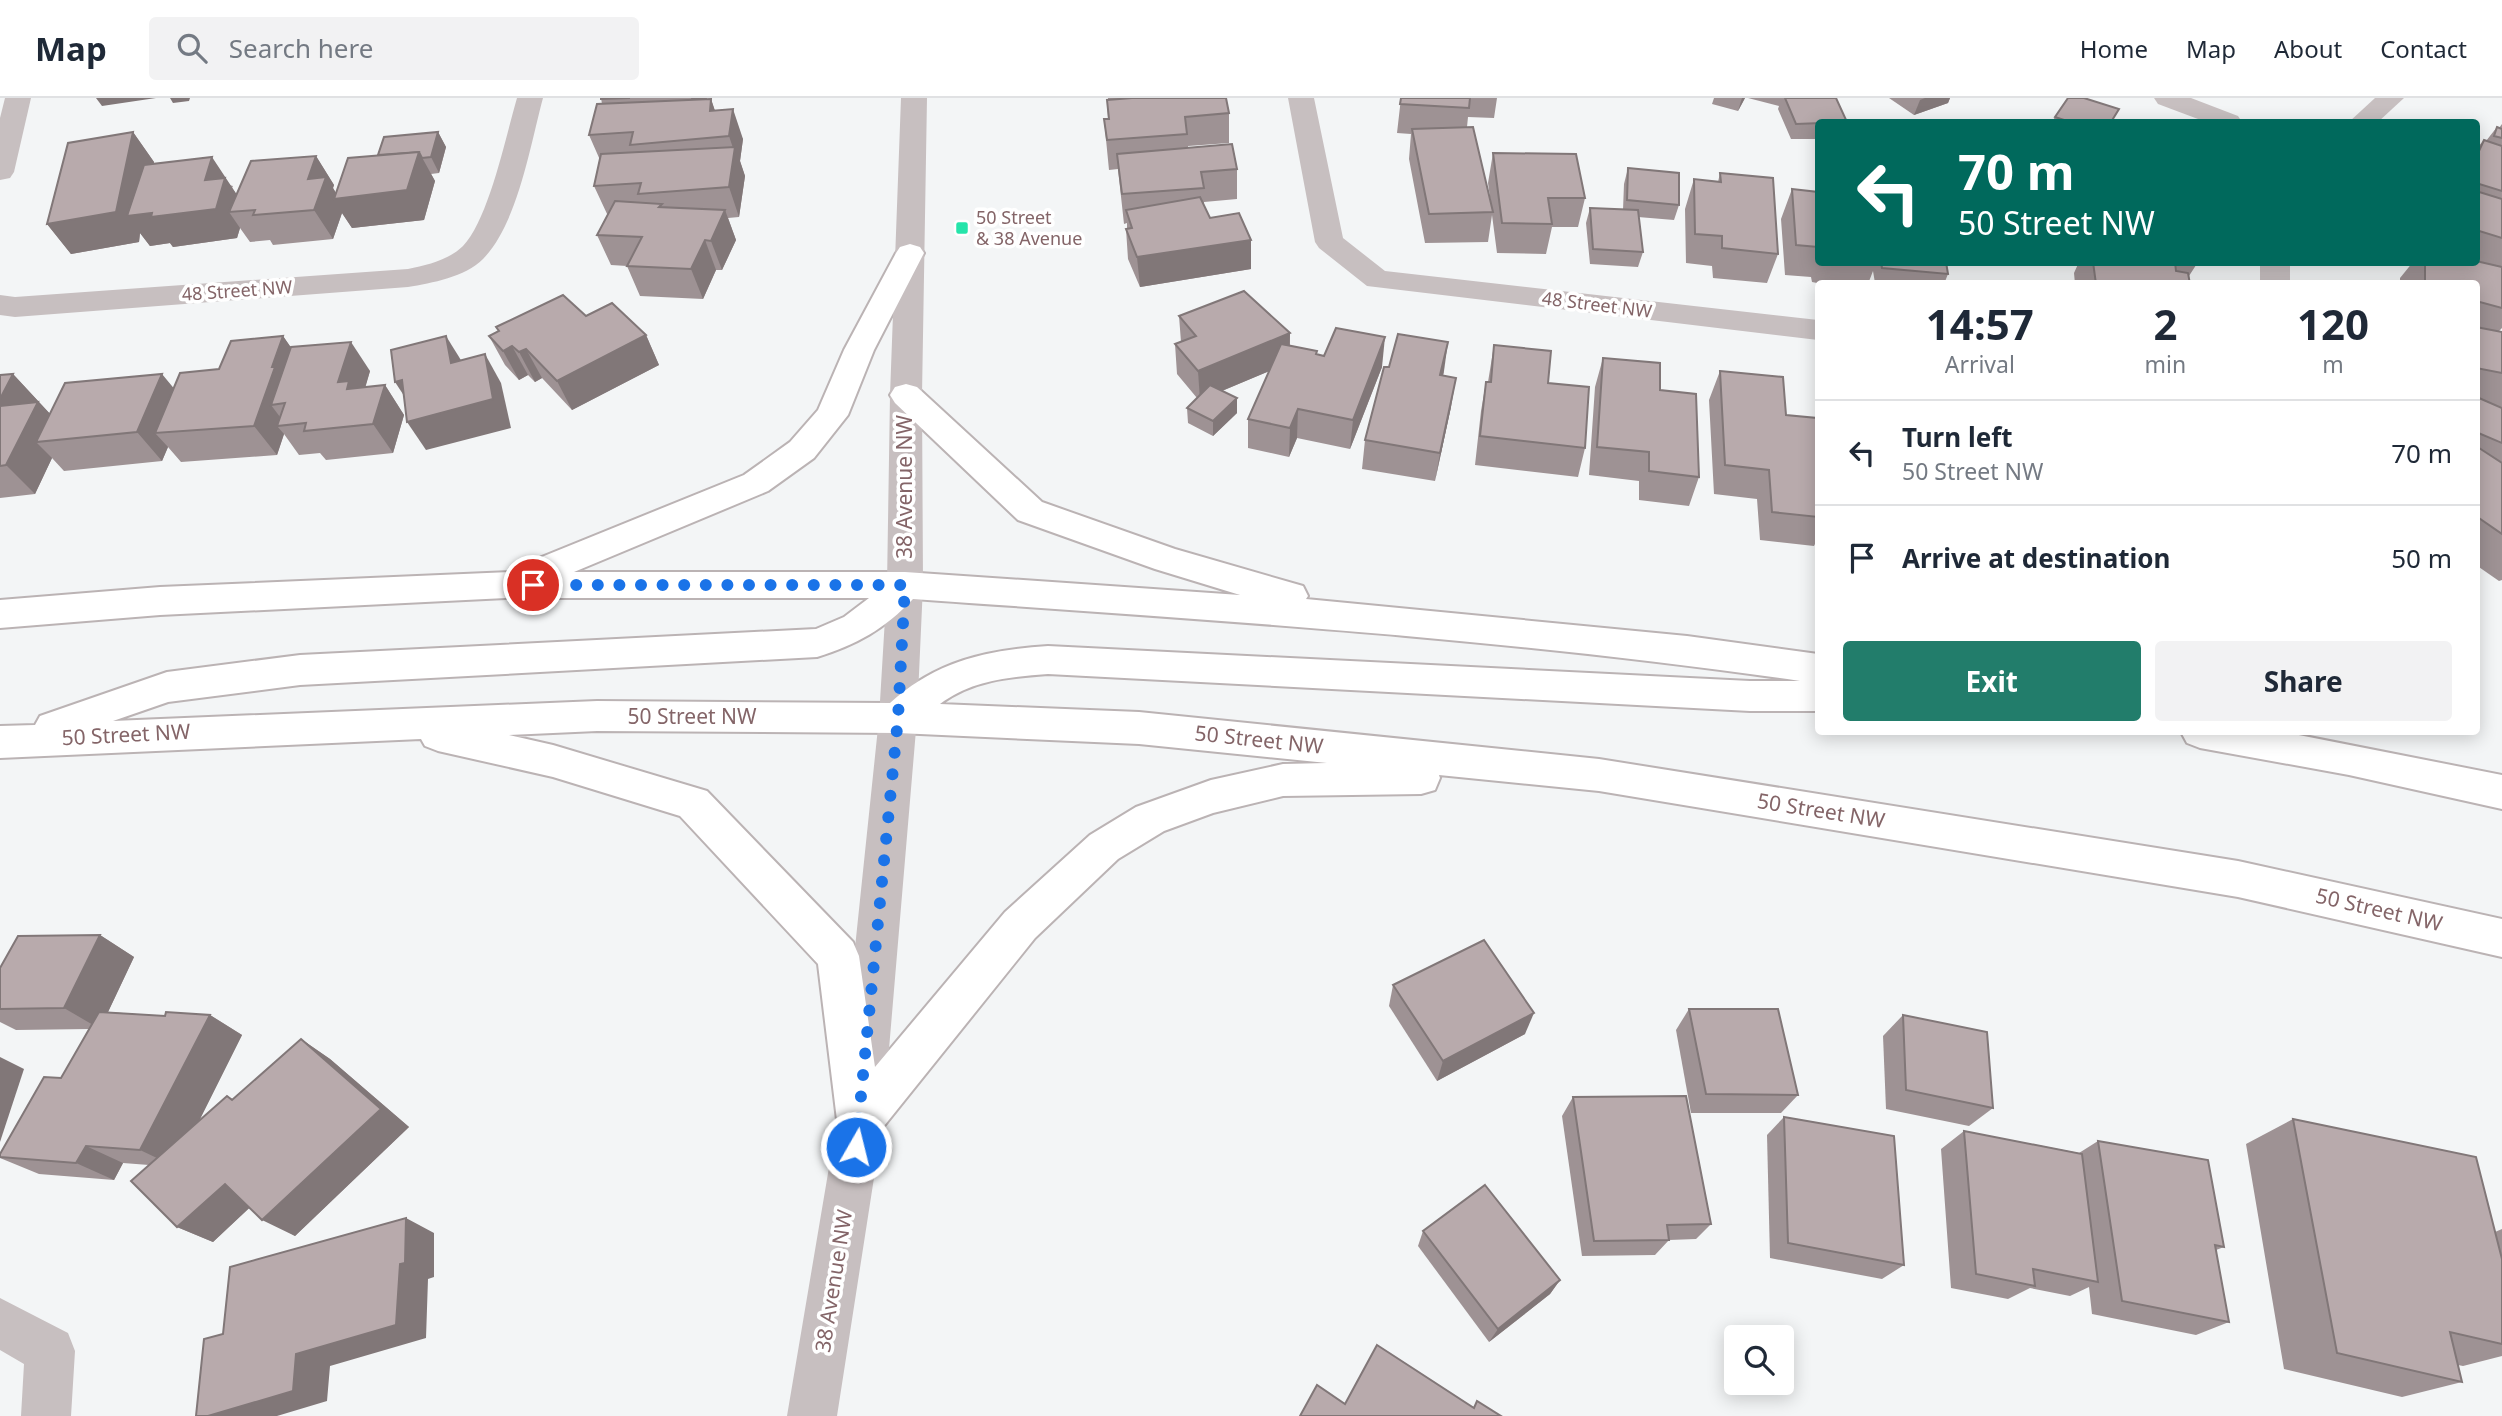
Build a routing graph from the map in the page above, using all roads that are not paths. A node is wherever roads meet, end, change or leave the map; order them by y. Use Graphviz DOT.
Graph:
graph roads {
  1 [pos="18,98"];
  2 [pos="530,98"];
  3 [pos="914,98"];
  4 [pos="1301,98"];
  5 [pos="2168,98"];
  6 [pos="2391,98"];
  7 [pos="2221,119"];
  8 [pos="2365,119"];
  9 [pos="0,172"];
  10 [pos="910,253"];
  11 [pos="0,305"];
  12 [pos="1815,330"];
  13 [pos="906,396"];
  14 [pos="506,585"];
  15 [pos="905,585"];
  16 [pos="0,614"];
  17 [pos="1362,617"];
  18 [pos="1815,669"];
  19 [pos="1815,696"];
  20 [pos="898,718"];
  21 [pos="384,723"];
  22 [pos="2217,735"];
  23 [pos="8,741"];
  24 [pos="1599,775"];
  25 [pos="2502,792"];
  26 [pos="2502,938"];
  27 [pos="860,1120"];
  28 [pos="0,1323"];
  29 [pos="46,1416"];
  30 [pos="812,1416"];
  1 -- 9 [label="street"];
  2 -- 11 [label="street, 48 Street NW"];
  3 -- 10 [label="street, 38 Avenue NW"];
  4 -- 12 [label="street, 48 Street NW"];
  5 -- 7 [label="street"];
  6 -- 8 [label="street"];
  10 -- 13 [label="street, 38 Avenue NW"];
  10 -- 14 [label="main road"];
  13 -- 15 [label="street, 38 Avenue NW"];
  13 -- 17 [label="main road"];
  14 -- 15 [label="main road"];
  14 -- 16 [label="main road"];
  15 -- 17 [label="main road"];
  15 -- 20 [label="street, 38 Avenue NW"];
  15 -- 23 [label="main road"];
  17 -- 18 [label="main road"];
  19 -- 20 [label="main road"];
  20 -- 21 [label="main road, 50 Street NW"];
  20 -- 24 [label="main road, 50 Street NW"];
  20 -- 27 [label="street, 38 Avenue NW"];
  21 -- 23 [label="main road, 50 Street NW"];
  21 -- 27 [label="main road"];
  22 -- 25 [label="main road"];
  24 -- 26 [label="main road, 50 Street NW"];
  24 -- 27 [label="main road"];
  27 -- 30 [label="street, 38 Avenue NW"];
  28 -- 29 [label="street"];
}
